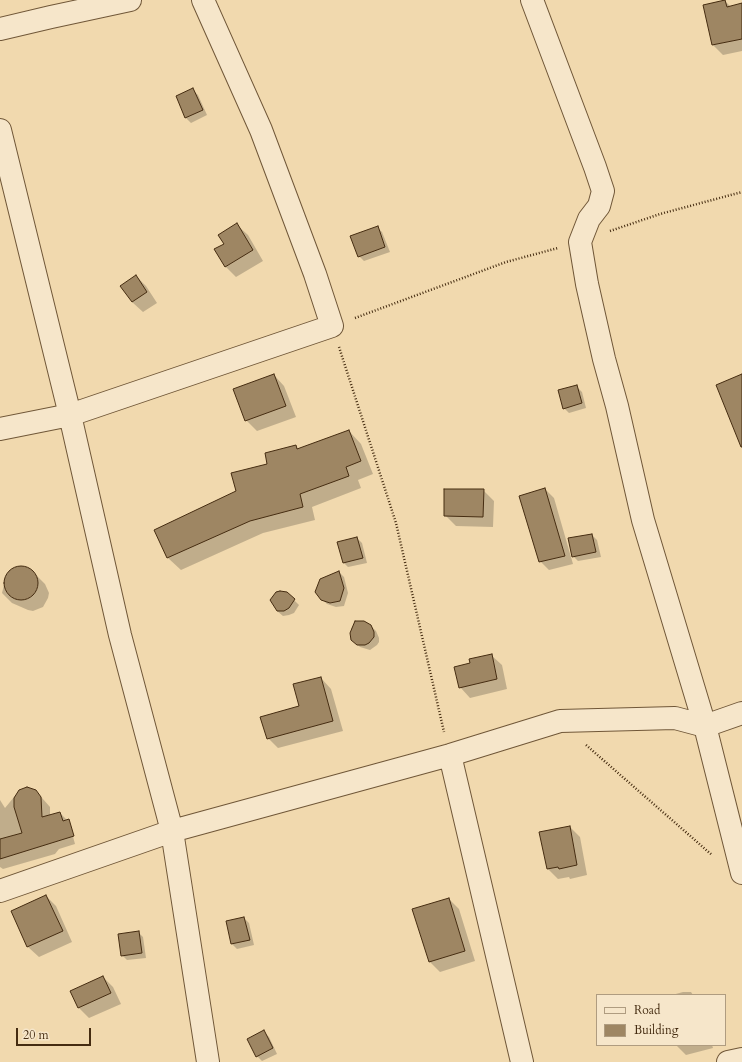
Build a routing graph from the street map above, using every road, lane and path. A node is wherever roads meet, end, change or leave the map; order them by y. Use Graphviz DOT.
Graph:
graph roads {
  1 [pos="130,0"];
  2 [pos="203,0"];
  3 [pos="532,0"];
  4 [pos="0,29"];
  5 [pos="0,130"];
  6 [pos="742,192"];
  7 [pos="580,242"];
  8 [pos="332,326"];
  9 [pos="70,415"];
  10 [pos="0,429"];
  11 [pos="742,713"];
  12 [pos="560,721"];
  13 [pos="705,726"];
  14 [pos="450,755"];
  15 [pos="172,832"];
  16 [pos="713,856"];
  17 [pos="742,872"];
  18 [pos="0,891"];
  19 [pos="742,1059"];
  20 [pos="208,1062"];
  21 [pos="522,1062"];
  22 [pos="728,1062"];
  1 -- 4 [label="street"];
  2 -- 8 [label="street"];
  3 -- 7 [label="street"];
  5 -- 9 [label="street"];
  6 -- 7 [label="path"];
  7 -- 8 [label="path"];
  7 -- 13 [label="street"];
  8 -- 9 [label="street"];
  8 -- 14 [label="path"];
  9 -- 10 [label="street"];
  9 -- 15 [label="street"];
  11 -- 13 [label="street"];
  12 -- 13 [label="street"];
  12 -- 14 [label="street"];
  12 -- 16 [label="path"];
  13 -- 17 [label="street"];
  14 -- 15 [label="street"];
  14 -- 21 [label="street"];
  15 -- 18 [label="street"];
  15 -- 20 [label="street"];
  19 -- 22 [label="street"];
}
